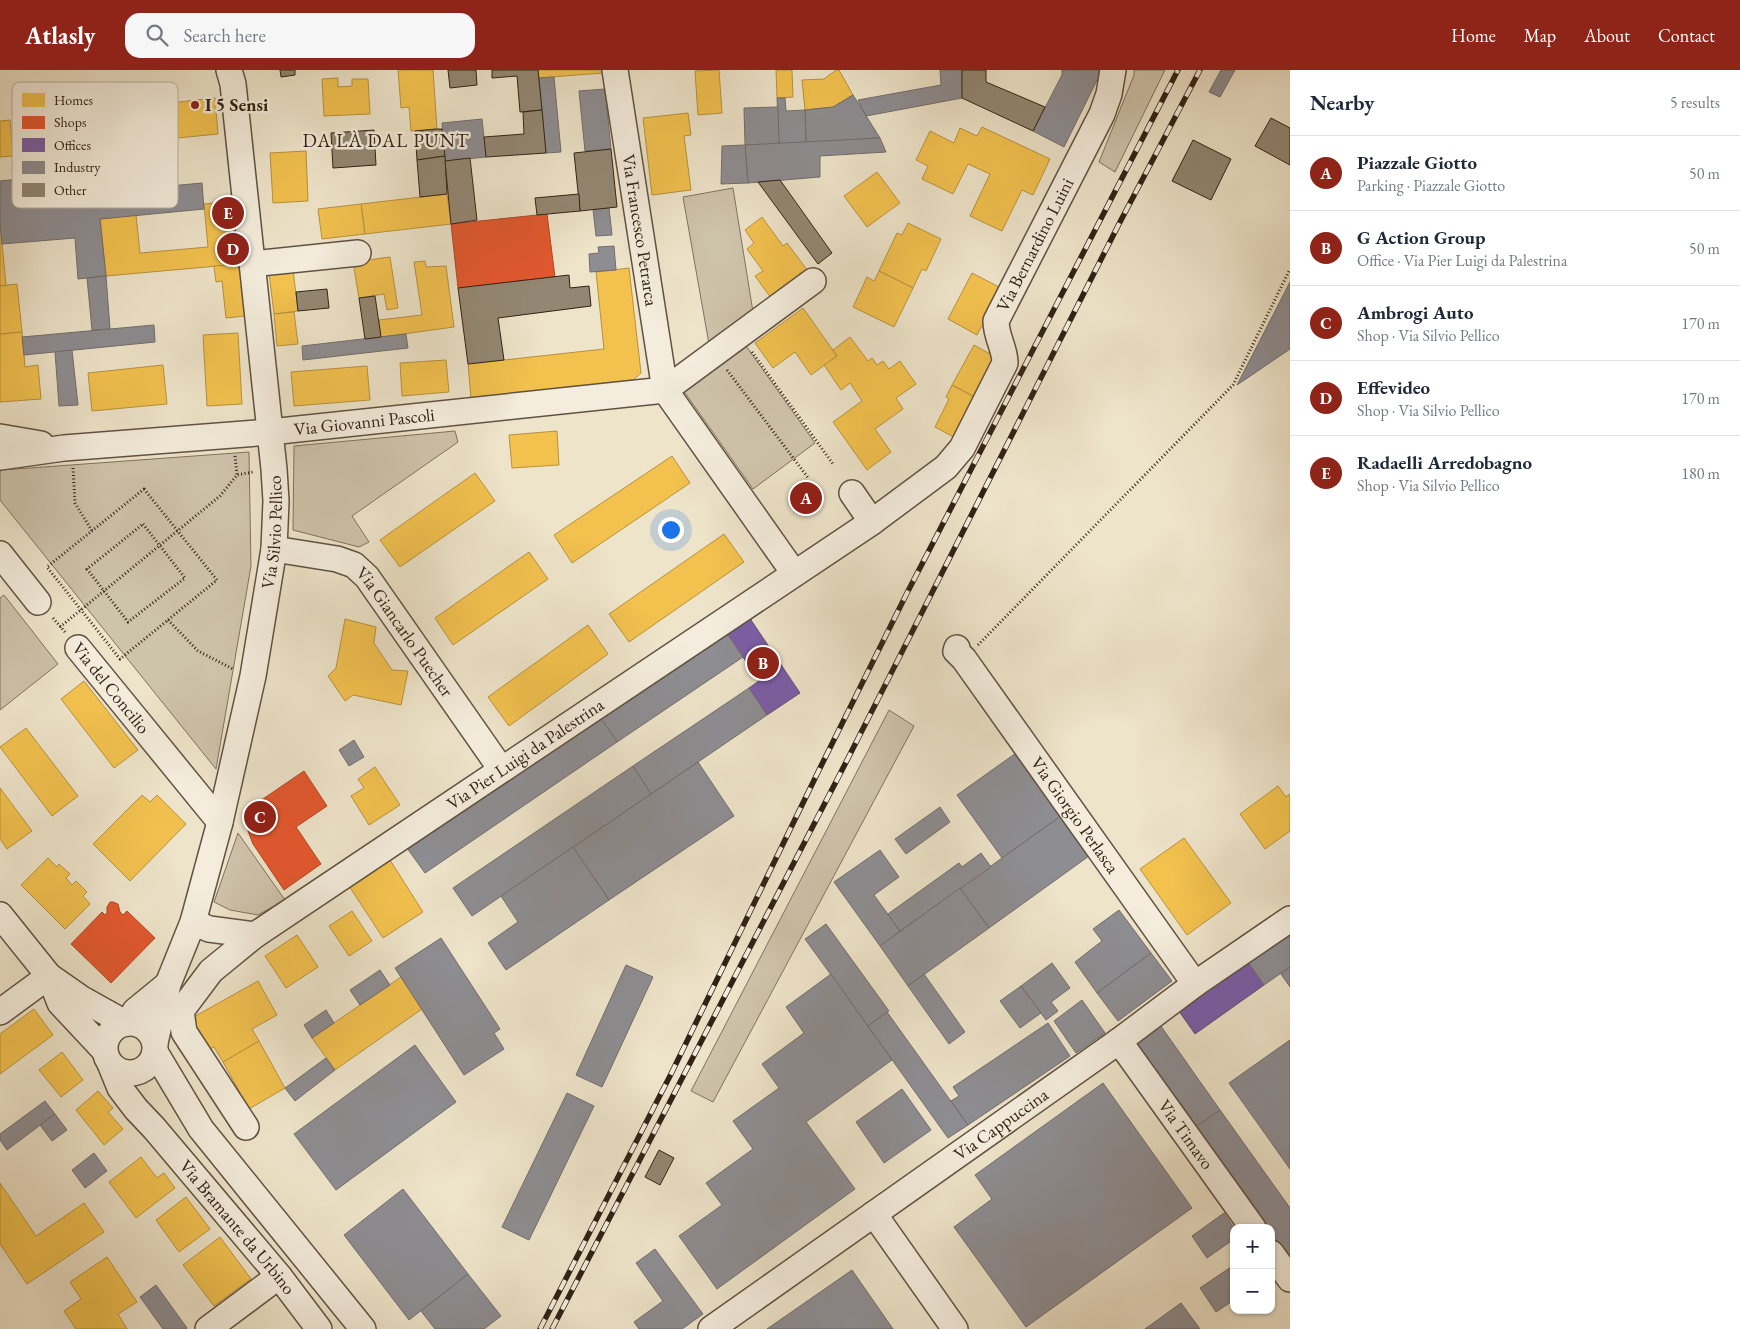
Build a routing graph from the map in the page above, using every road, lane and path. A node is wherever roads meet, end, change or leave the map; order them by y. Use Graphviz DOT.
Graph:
graph roads {
  1 [pos="229,70"];
  2 [pos="615,70"];
  3 [pos="1113,70"];
  4 [pos="358,253"];
  5 [pos="252,264"];
  6 [pos="1290,269"];
  7 [pos="813,281"];
  8 [pos="740,335"];
  9 [pos="714,354"];
  10 [pos="665,390"];
  11 [pos="270,432"];
  12 [pos="0,437"];
  13 [pos="68,448"];
  14 [pos="0,457"];
  15 [pos="833,464"];
  16 [pos="274,469"];
  17 [pos="809,479"];
  18 [pos="852,493"];
  19 [pos="872,522"];
  20 [pos="92,531"];
  21 [pos="178,531"];
  22 [pos="160,546"];
  23 [pos="274,549"];
  24 [pos="0,554"];
  25 [pos="794,574"];
  26 [pos="104,591"];
  27 [pos="38,602"];
  28 [pos="82,610"];
  29 [pos="168,620"];
  30 [pos="60,627"];
  31 [pos="78,648"];
  32 [pos="960,654"];
  33 [pos="253,676"];
  34 [pos="501,769"];
  35 [pos="220,822"];
  36 [pos="0,915"];
  37 [pos="1290,919"];
  38 [pos="193,922"];
  39 [pos="255,935"];
  40 [pos="49,976"];
  41 [pos="168,984"];
  42 [pos="1195,984"];
  43 [pos="0,1012"];
  44 [pos="127,1023"];
  45 [pos="1119,1041"];
  46 [pos="108,1058"];
  47 [pos="147,1059"];
  48 [pos="246,1127"];
  49 [pos="154,1128"];
  50 [pos="874,1214"];
  51 [pos="1250,1224"];
  52 [pos="1275,1259"];
  53 [pos="279,1276"];
  54 [pos="1290,1280"];
  55 [pos="208,1329"];
  56 [pos="319,1329"];
  57 [pos="363,1329"];
  58 [pos="711,1329"];
  59 [pos="955,1329"];
  1 -- 5 [label="street, Via Silvio Pellico"];
  2 -- 10 [label="street, Via Francesco Petrarca"];
  3 -- 19 [label="street, Via Bernardino Luini"];
  4 -- 5 [label="street"];
  5 -- 11 [label="street, Via Silvio Pellico"];
  6 -- 32 [label="path"];
  7 -- 8 [label="street"];
  8 -- 9 [label="street"];
  8 -- 15 [label="path"];
  9 -- 10 [label="street"];
  9 -- 17 [label="path"];
  10 -- 11 [label="street, Via Giovanni Pascoli"];
  10 -- 25 [label="street, Via Francesco Petrarca"];
  11 -- 13 [label="street, Via Giovanni Pascoli"];
  11 -- 16 [label="street, Via Silvio Pellico"];
  12 -- 13 [label="street, Via Giovanni Pascoli"];
  13 -- 14 [label="street, Via Giovanni Pascoli"];
  13 -- 20 [label="path"];
  16 -- 21 [label="path"];
  16 -- 23 [label="street, Via Silvio Pellico"];
  18 -- 19 [label="street"];
  19 -- 25 [label="street, Via Pier Luigi da Palestrina"];
  20 -- 21 [label="path"];
  20 -- 28 [label="path"];
  21 -- 22 [label="path"];
  21 -- 29 [label="path"];
  22 -- 26 [label="path"];
  22 -- 26 [label="path"];
  22 -- 26 [label="path"];
  23 -- 33 [label="street, Via Silvio Pellico"];
  23 -- 34 [label="street, Via Giancarlo Puecher"];
  24 -- 27 [label="street"];
  25 -- 34 [label="street, Via Pier Luigi da Palestrina"];
  26 -- 28 [label="path"];
  27 -- 30 [label="path, Via del Concilio"];
  28 -- 29 [label="path"];
  28 -- 30 [label="path"];
  29 -- 33 [label="path"];
  30 -- 31 [label="path, Via del Concilio"];
  31 -- 35 [label="street, Via del Concilio"];
  32 -- 42 [label="street, Via Giorgio Perlasca"];
  33 -- 35 [label="street, Via Silvio Pellico"];
  34 -- 39 [label="street, Via Pier Luigi da Palestrina"];
  35 -- 38 [label="street, Via Silvio Pellico"];
  36 -- 40 [label="street, Via Bramante da Urbino"];
  37 -- 42 [label="street, Via Cappuccina"];
  38 -- 39 [label="street"];
  38 -- 41 [label="street, Via Silvio Pellico"];
  39 -- 48 [label="street, Via Pier Luigi da Palestrina"];
  40 -- 43 [label="street"];
  40 -- 44 [label="street, Via Bramante da Urbino"];
  40 -- 46 [label="street, Via Bramante da Urbino"];
  41 -- 44 [label="street, Via Silvio Pellico"];
  41 -- 47 [label="street, Via Silvio Pellico"];
  42 -- 45 [label="street, Via Cappuccina"];
  44 -- 46 [label="street"];
  44 -- 47 [label="street"];
  45 -- 50 [label="street, Via Cappuccina"];
  45 -- 51 [label="street, Via Timavo"];
  46 -- 47 [label="street"];
  46 -- 49 [label="street, Via Bramante da Urbino"];
  47 -- 49 [label="street, Via Bramante da Urbino"];
  47 -- 57 [label="street, Via Bramante da Urbino"];
  49 -- 53 [label="street, Via Bramante da Urbino"];
  50 -- 58 [label="street, Via Cappuccina"];
  50 -- 59 [label="street"];
  52 -- 54 [label="street"];
  53 -- 55 [label="street"];
  53 -- 56 [label="street, Via Bramante da Urbino"];
}
